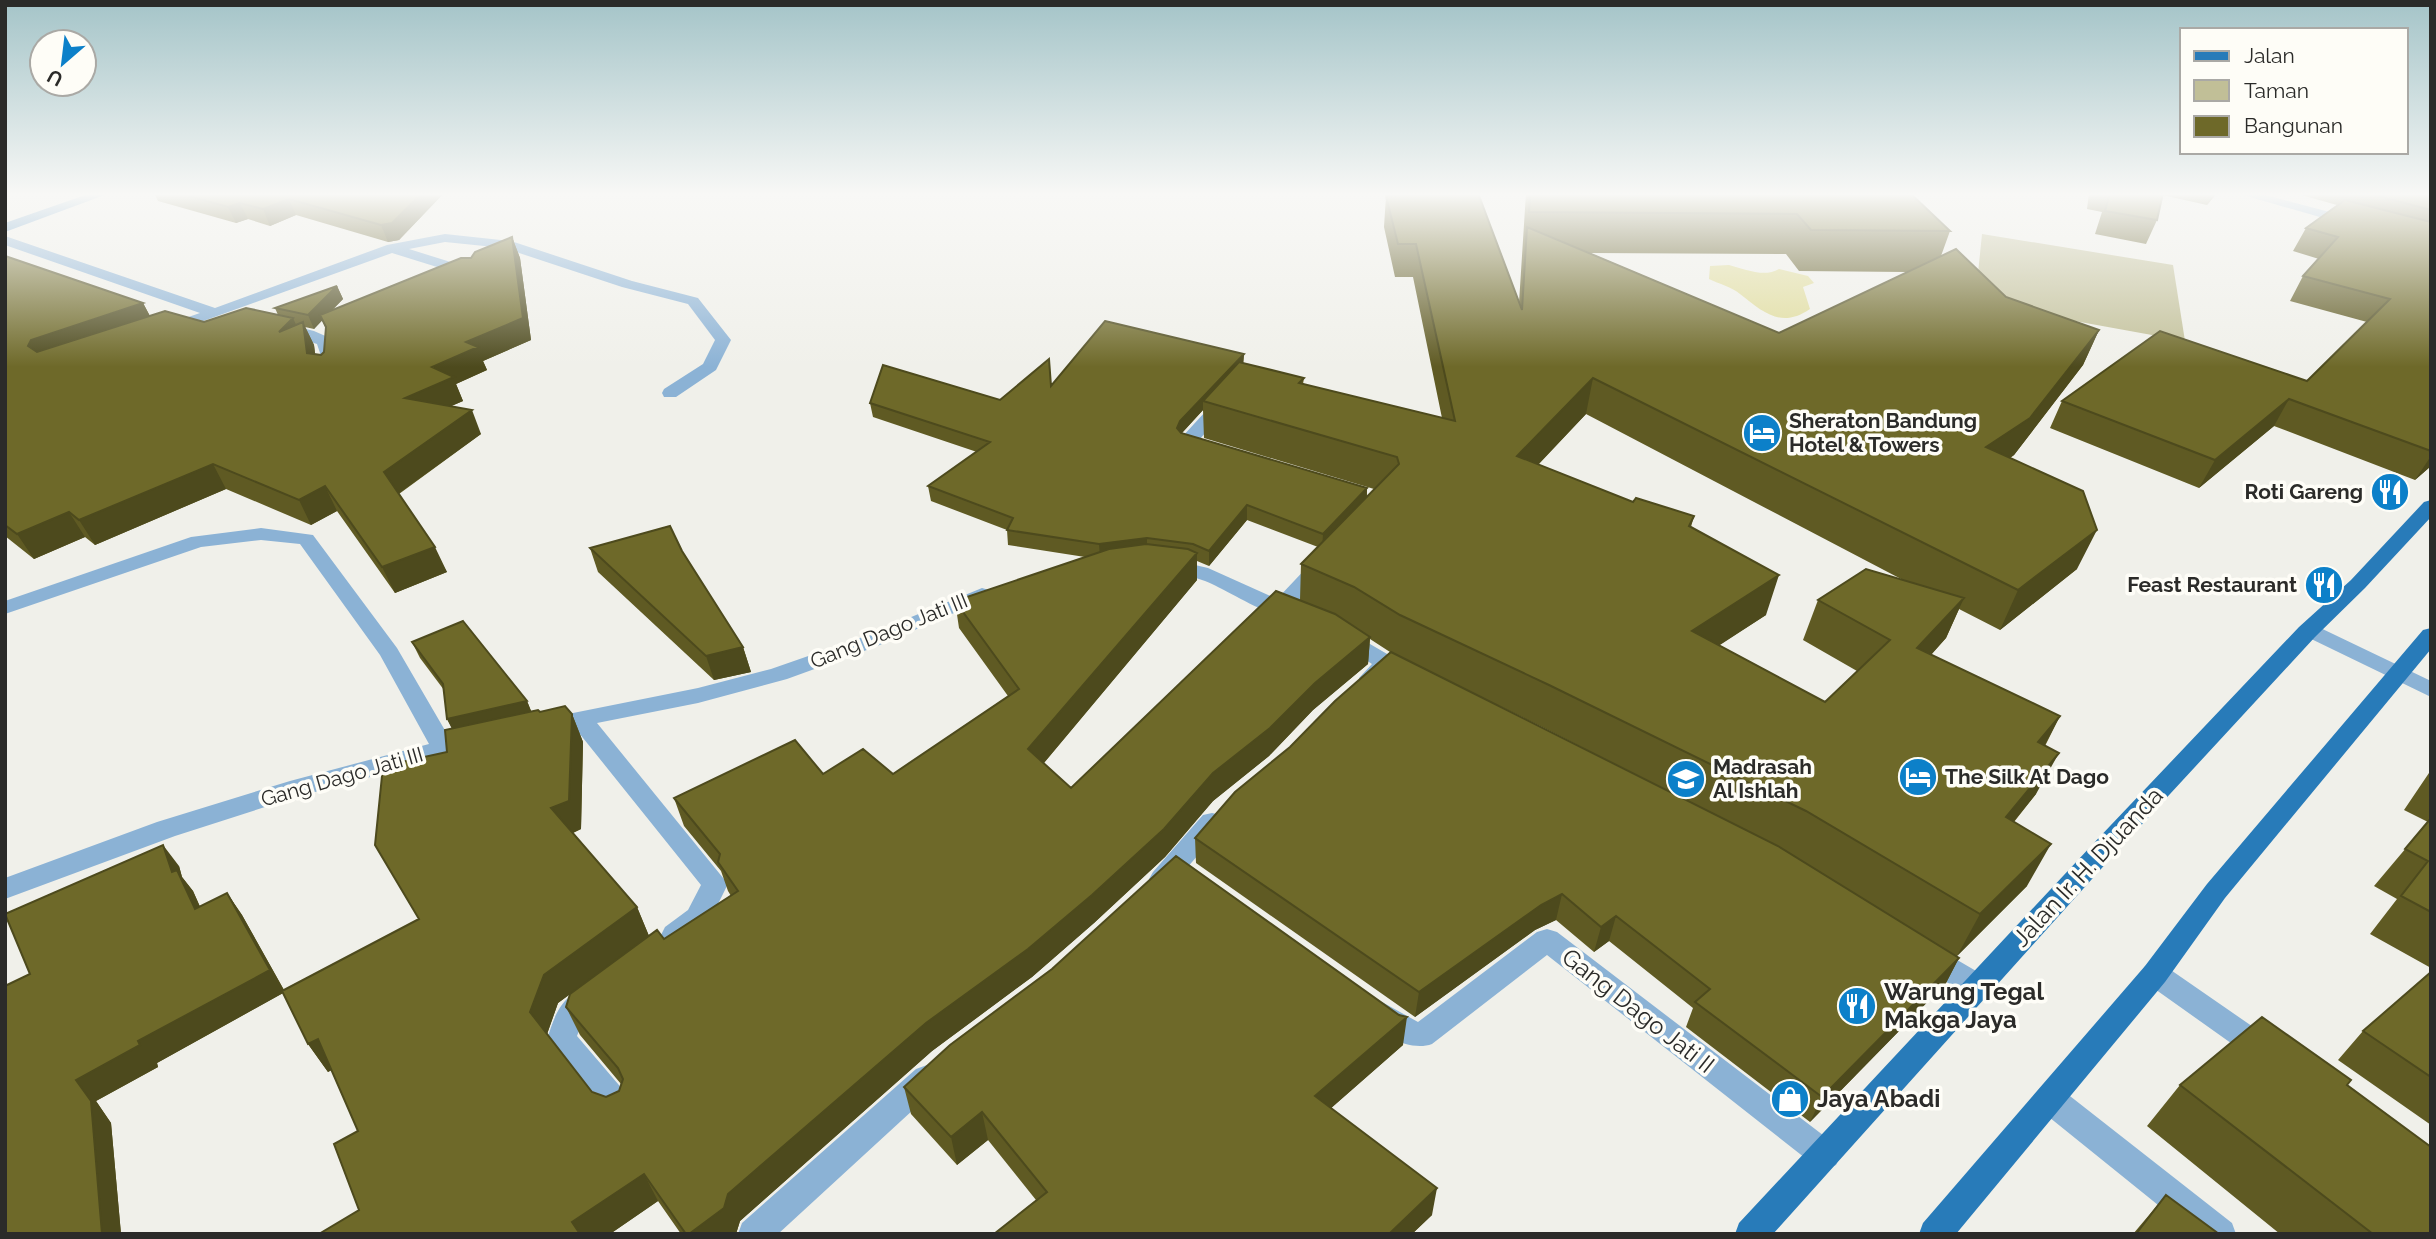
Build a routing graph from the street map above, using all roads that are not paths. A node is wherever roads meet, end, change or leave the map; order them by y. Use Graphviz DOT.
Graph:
graph roads {
  1 [pos="36,251"];
  2 [pos="385,251"];
  3 [pos="402,251"];
  4 [pos="526,251"];
  5 [pos="474,274"];
  6 [pos="215,313"];
  7 [pos="242,319"];
  8 [pos="269,325"];
  9 [pos="152,334"];
  10 [pos="327,372"];
  11 [pos="1233,392"];
  12 [pos="670,393"];
  13 [pos="1227,453"];
  14 [pos="2431,506"];
  15 [pos="1334,551"];
  16 [pos="1147,562"];
  17 [pos="1011,587"];
  18 [pos="5,608"];
  19 [pos="1280,609"];
  20 [pos="2310,630"];
  21 [pos="2431,635"];
  22 [pos="2399,674"];
  23 [pos="2431,690"];
  24 [pos="1353,694"];
  25 [pos="580,718"];
  26 [pos="517,732"];
  27 [pos="493,737"];
  28 [pos="443,748"];
  29 [pos="1224,808"];
  30 [pos="5,889"];
  31 [pos="1146,895"];
  32 [pos="1915,945"];
  33 [pos="655,950"];
  34 [pos="2155,974"];
  35 [pos="612,982"];
  36 [pos="1978,986"];
  37 [pos="1363,1001"];
  38 [pos="2279,1061"];
  39 [pos="944,1062"];
  40 [pos="2050,1099"];
  41 [pos="619,1108"];
  42 [pos="1825,1155"];
  43 [pos="754,1234"];
  44 [pos="1751,1234"];
  45 [pos="1935,1234"];
  46 [pos="2220,1234"];
  1 -- 6 [label="street"];
  2 -- 6 [label="street"];
  3 -- 5 [label="street"];
  4 -- 12 [label="street"];
  6 -- 7 [label="street"];
  6 -- 9 [label="street"];
  8 -- 10 [label="street"];
  11 -- 13 [label="street"];
  14 -- 20 [label="main road, Jalan Ir. H. Djuanda"];
  15 -- 19 [label="street"];
  16 -- 19 [label="street"];
  17 -- 25 [label="street, Gang Dago Jati III"];
  18 -- 28 [label="street"];
  19 -- 24 [label="street"];
  20 -- 22 [label="street"];
  20 -- 36 [label="main road, Jalan Ir. H. Djuanda"];
  21 -- 22 [label="main road"];
  22 -- 23 [label="street"];
  22 -- 34 [label="main road"];
  25 -- 26 [label="street, Gang Dago Jati III"];
  25 -- 33 [label="street"];
  27 -- 28 [label="street, Gang Dago Jati III"];
  28 -- 30 [label="street, Gang Dago Jati III"];
  29 -- 31 [label="street"];
  32 -- 36 [label="street"];
  34 -- 38 [label="street"];
  34 -- 40 [label="main road"];
  35 -- 41 [label="street"];
  36 -- 42 [label="main road, Jalan Ir. H. Djuanda"];
  37 -- 42 [label="street, Gang Dago Jati II"];
  39 -- 43 [label="street"];
  40 -- 45 [label="main road"];
  40 -- 46 [label="street"];
  42 -- 44 [label="main road, Jalan Ir. H. Djuanda"];
}
